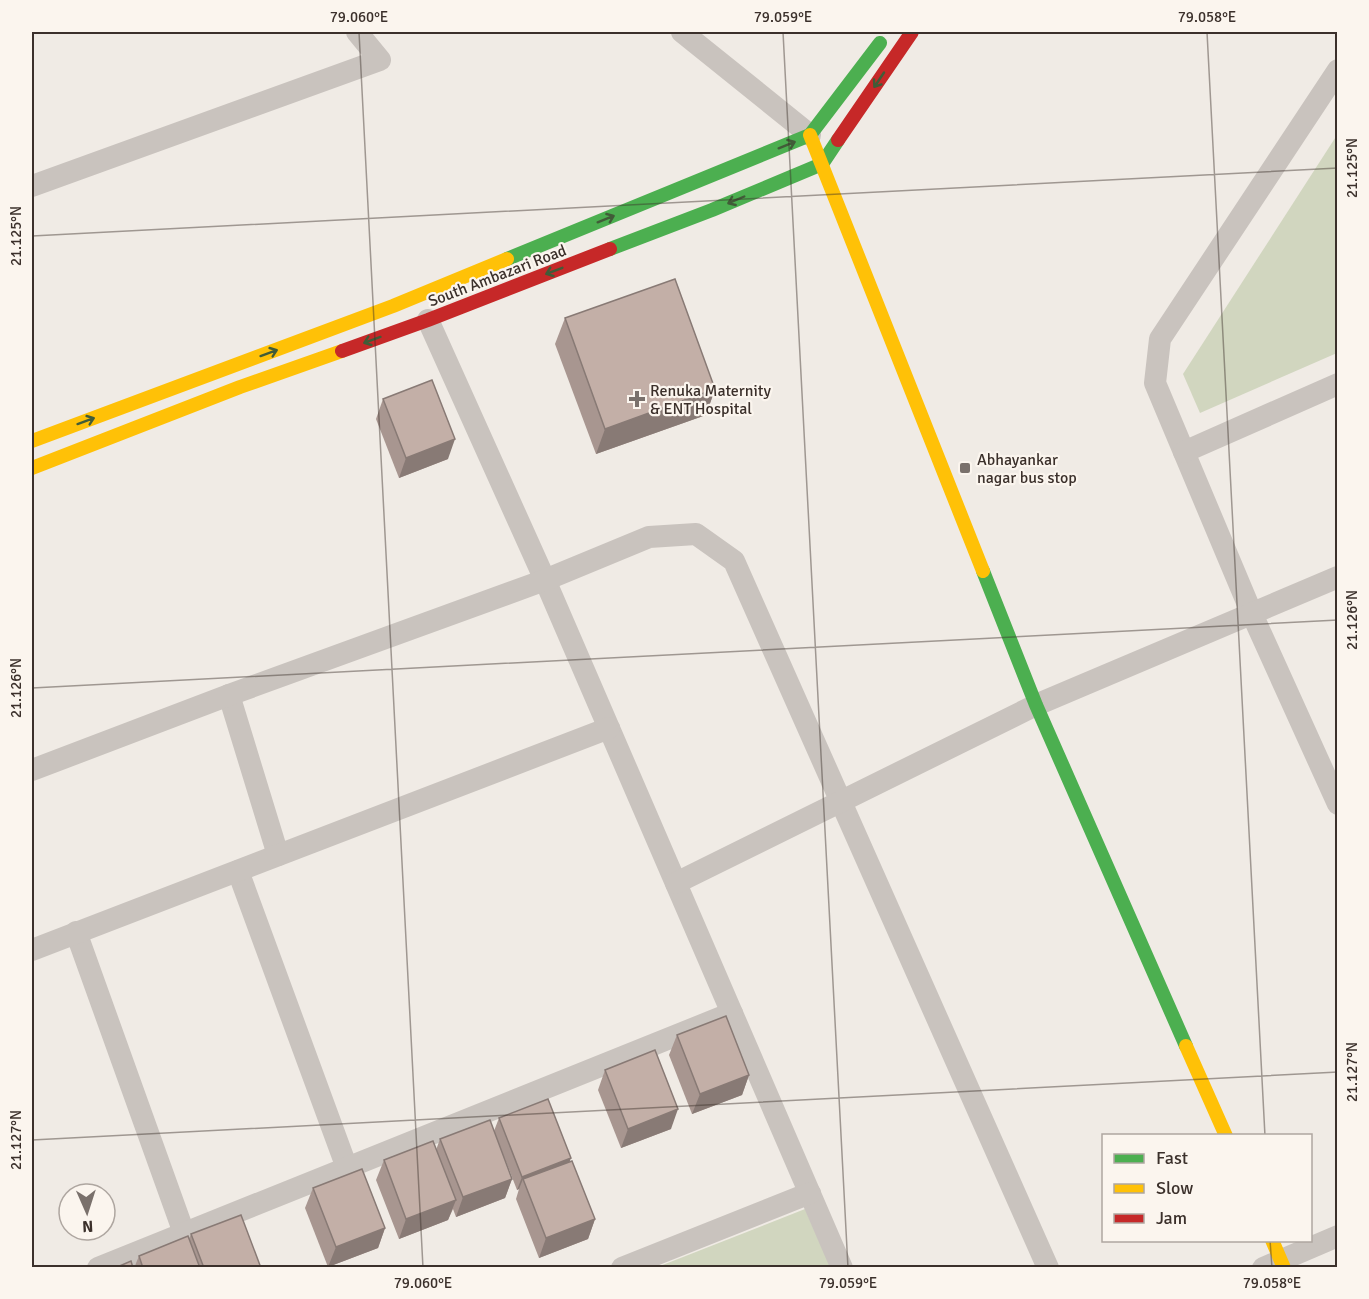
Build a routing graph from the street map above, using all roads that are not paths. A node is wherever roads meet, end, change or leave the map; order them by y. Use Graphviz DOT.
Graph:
graph roads {
  1 [pos="357,32"];
  2 [pos="682,32"];
  3 [pos="889,32"];
  4 [pos="912,32"];
  5 [pos="1338,70"];
  6 [pos="810,135"];
  7 [pos="822,164"];
  8 [pos="32,186"];
  9 [pos="428,320"];
  10 [pos="1338,384"];
  11 [pos="32,441"];
  12 [pos="1184,452"];
  13 [pos="32,468"];
  14 [pos="1338,577"];
  15 [pos="545,580"];
  16 [pos="1251,614"];
  17 [pos="229,695"];
  18 [pos="1036,705"];
  19 [pos="609,728"];
  20 [pos="32,770"];
  21 [pos="1336,796"];
  22 [pos="841,801"];
  23 [pos="278,855"];
  24 [pos="238,871"];
  25 [pos="676,883"];
  26 [pos="76,932"];
  27 [pos="32,950"];
  28 [pos="732,1013"];
  29 [pos="1225,1134"];
  30 [pos="346,1168"];
  31 [pos="810,1193"];
  32 [pos="184,1233"];
  33 [pos="1338,1236"];
  34 [pos="1275,1259"];
  35 [pos="98,1268"];
  36 [pos="622,1268"];
  37 [pos="842,1268"];
  38 [pos="1048,1268"];
  1 -- 8 [label="street"];
  2 -- 6 [label="street"];
  3 -- 6 [label="main road"];
  4 -- 7 [label="main road, one-way"];
  5 -- 12 [label="street"];
  6 -- 7 [label="main road"];
  11 -- 6 [label="main road, South Ambazari Road, one-way"];
  7 -- 9 [label="main road, South Ambazari Road, one-way"];
  7 -- 18 [label="main road"];
  9 -- 13 [label="main road, South Ambazari Road, one-way"];
  9 -- 15 [label="street"];
  10 -- 12 [label="street"];
  12 -- 16 [label="street"];
  14 -- 16 [label="street"];
  15 -- 17 [label="street"];
  15 -- 19 [label="street"];
  15 -- 22 [label="street"];
  16 -- 18 [label="street"];
  16 -- 21 [label="street"];
  17 -- 20 [label="street"];
  17 -- 23 [label="street"];
  18 -- 22 [label="street"];
  18 -- 29 [label="main road"];
  19 -- 23 [label="street"];
  19 -- 25 [label="street"];
  22 -- 25 [label="street"];
  22 -- 38 [label="street"];
  23 -- 24 [label="street"];
  24 -- 26 [label="street"];
  24 -- 30 [label="street"];
  25 -- 28 [label="street"];
  26 -- 27 [label="street"];
  26 -- 32 [label="street"];
  28 -- 30 [label="street"];
  28 -- 31 [label="street"];
  30 -- 32 [label="street"];
  31 -- 36 [label="street"];
  31 -- 37 [label="street"];
  32 -- 35 [label="street"];
  33 -- 34 [label="street"];
}
